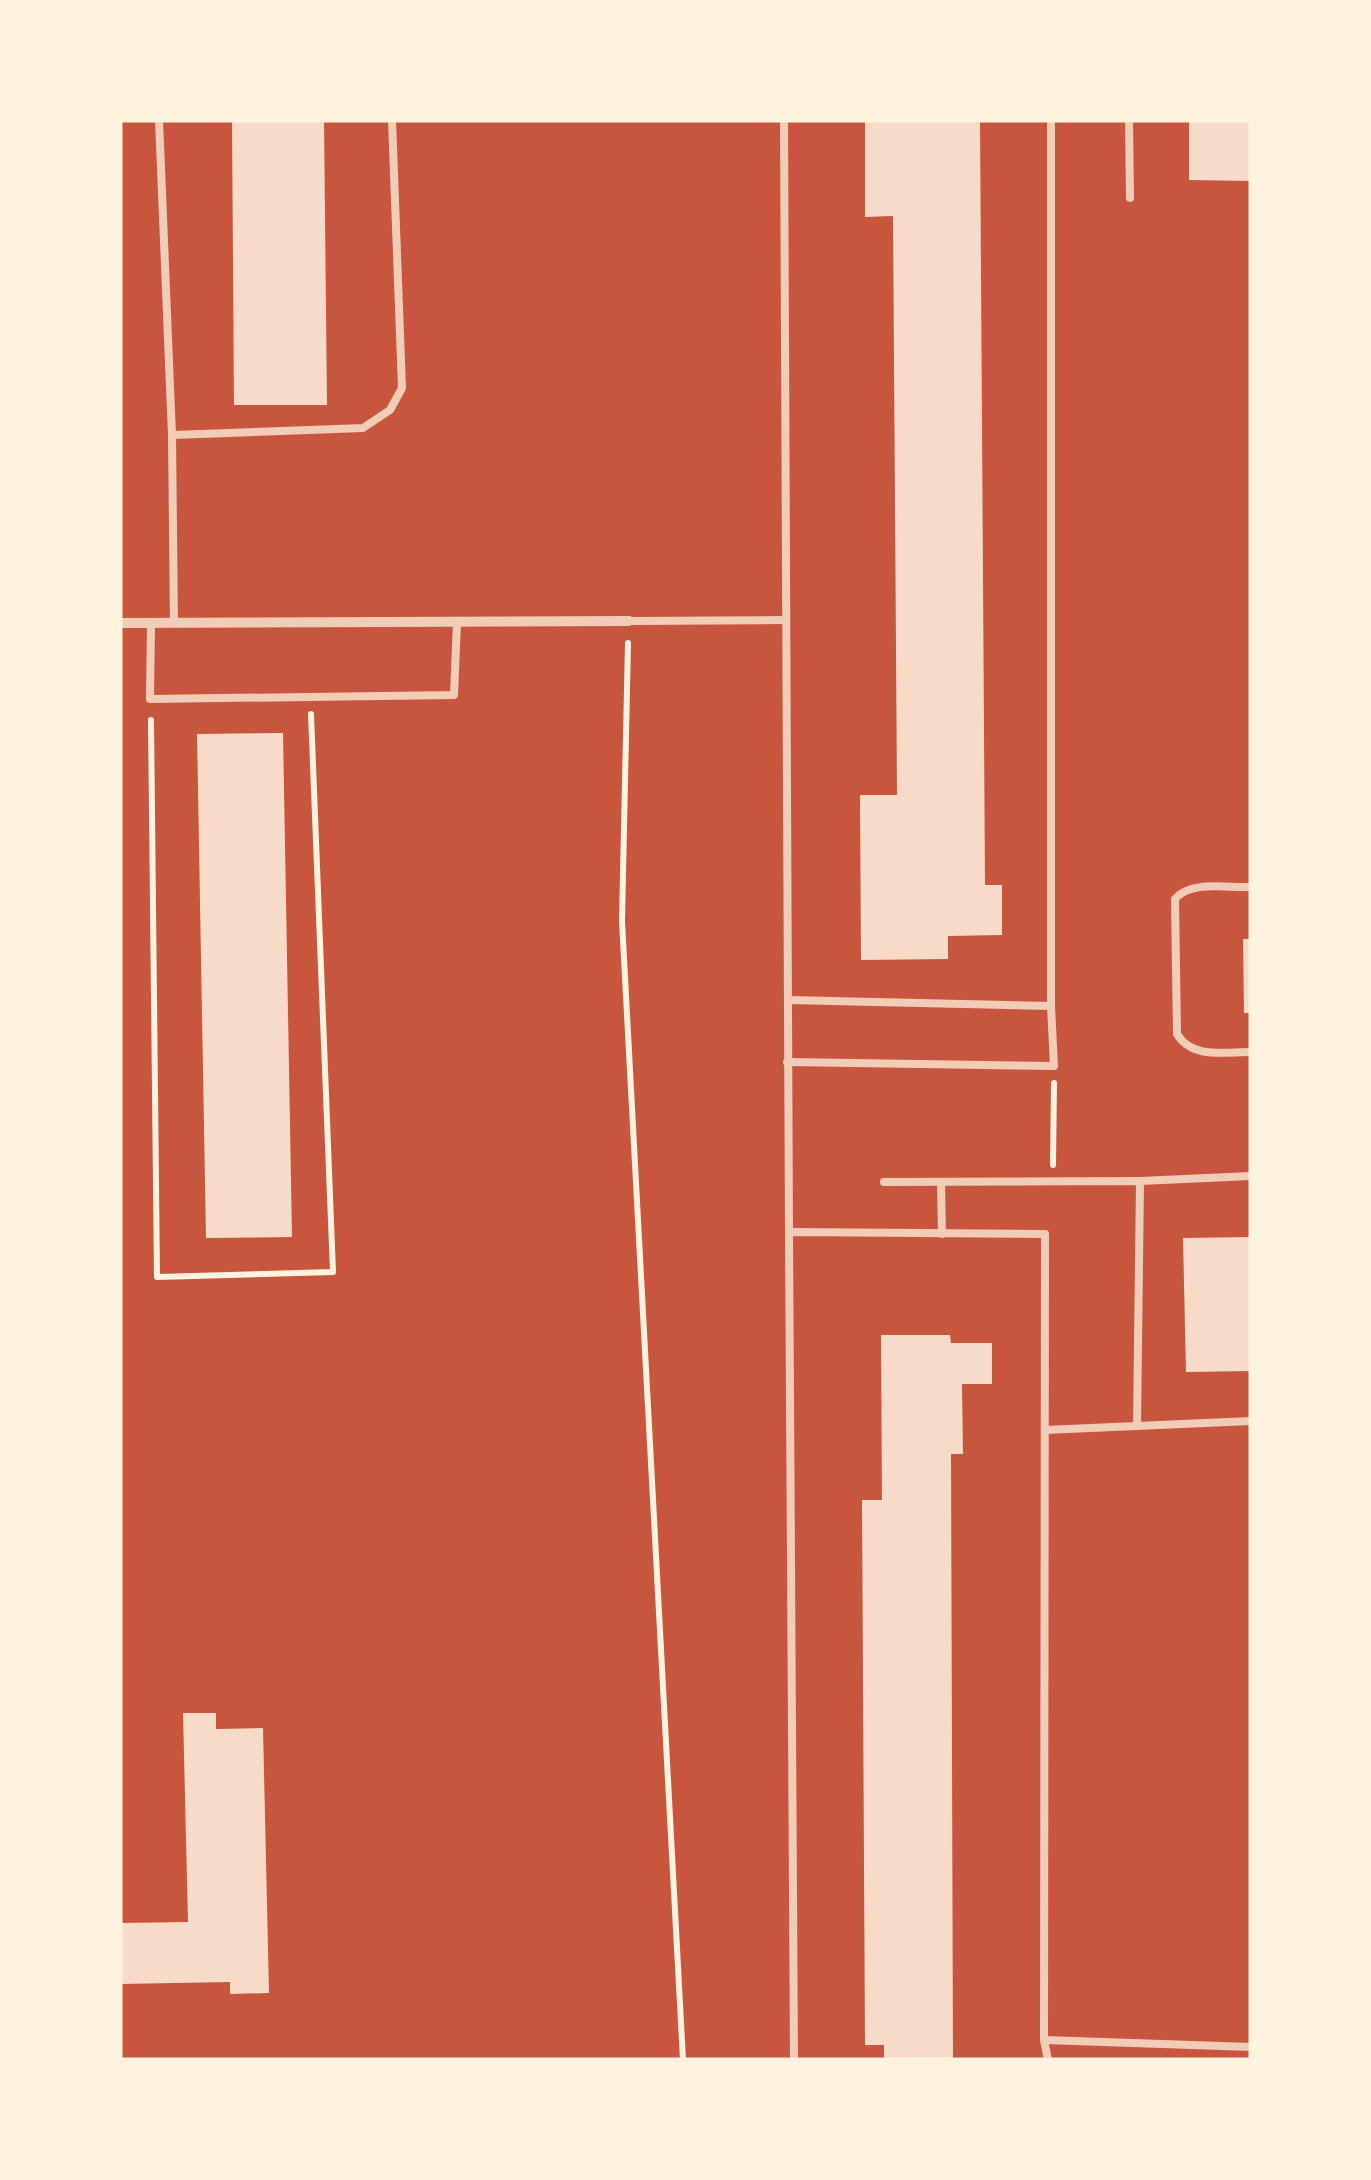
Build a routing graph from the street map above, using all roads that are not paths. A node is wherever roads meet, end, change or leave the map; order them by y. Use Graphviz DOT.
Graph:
graph roads {
  1 [pos="159,120"];
  2 [pos="392,120"];
  3 [pos="784,120"];
  4 [pos="1052,120"];
  5 [pos="1129,120"];
  6 [pos="1130,198"];
  7 [pos="172,435"];
  8 [pos="785,620"];
  9 [pos="629,621"];
  10 [pos="457,622"];
  11 [pos="120,623"];
  12 [pos="174,623"];
  13 [pos="151,624"];
  14 [pos="1251,888"];
  15 [pos="788,1000"];
  16 [pos="1052,1006"];
  17 [pos="1251,1052"];
  18 [pos="787,1062"];
  19 [pos="1251,1176"];
  20 [pos="884,1182"];
  21 [pos="941,1182"];
  22 [pos="1140,1182"];
  23 [pos="789,1232"];
  24 [pos="942,1234"];
  25 [pos="1251,1422"];
  26 [pos="1137,1426"];
  27 [pos="1045,1430"];
  28 [pos="1044,2040"];
  29 [pos="1251,2046"];
  30 [pos="794,2060"];
  31 [pos="1048,2060"];
  1 -- 7 [label="lane"];
  2 -- 7 [label="lane"];
  3 -- 8 [label="lane"];
  4 -- 16 [label="lane"];
  5 -- 6 [label="lane"];
  7 -- 12 [label="lane"];
  8 -- 9 [label="lane"];
  8 -- 15 [label="lane"];
  9 -- 10 [label="street"];
  10 -- 12 [label="street"];
  10 -- 13 [label="lane"];
  11 -- 13 [label="street"];
  12 -- 13 [label="street"];
  14 -- 17 [label="lane"];
  15 -- 16 [label="lane"];
  15 -- 18 [label="lane"];
  16 -- 18 [label="lane"];
  18 -- 23 [label="lane"];
  19 -- 22 [label="lane"];
  20 -- 21 [label="lane"];
  21 -- 22 [label="lane"];
  21 -- 24 [label="lane"];
  22 -- 26 [label="lane"];
  23 -- 24 [label="lane"];
  23 -- 30 [label="lane"];
  24 -- 27 [label="lane"];
  25 -- 26 [label="lane"];
  26 -- 27 [label="lane"];
  27 -- 28 [label="lane"];
  28 -- 29 [label="lane"];
  28 -- 31 [label="lane"];
}
